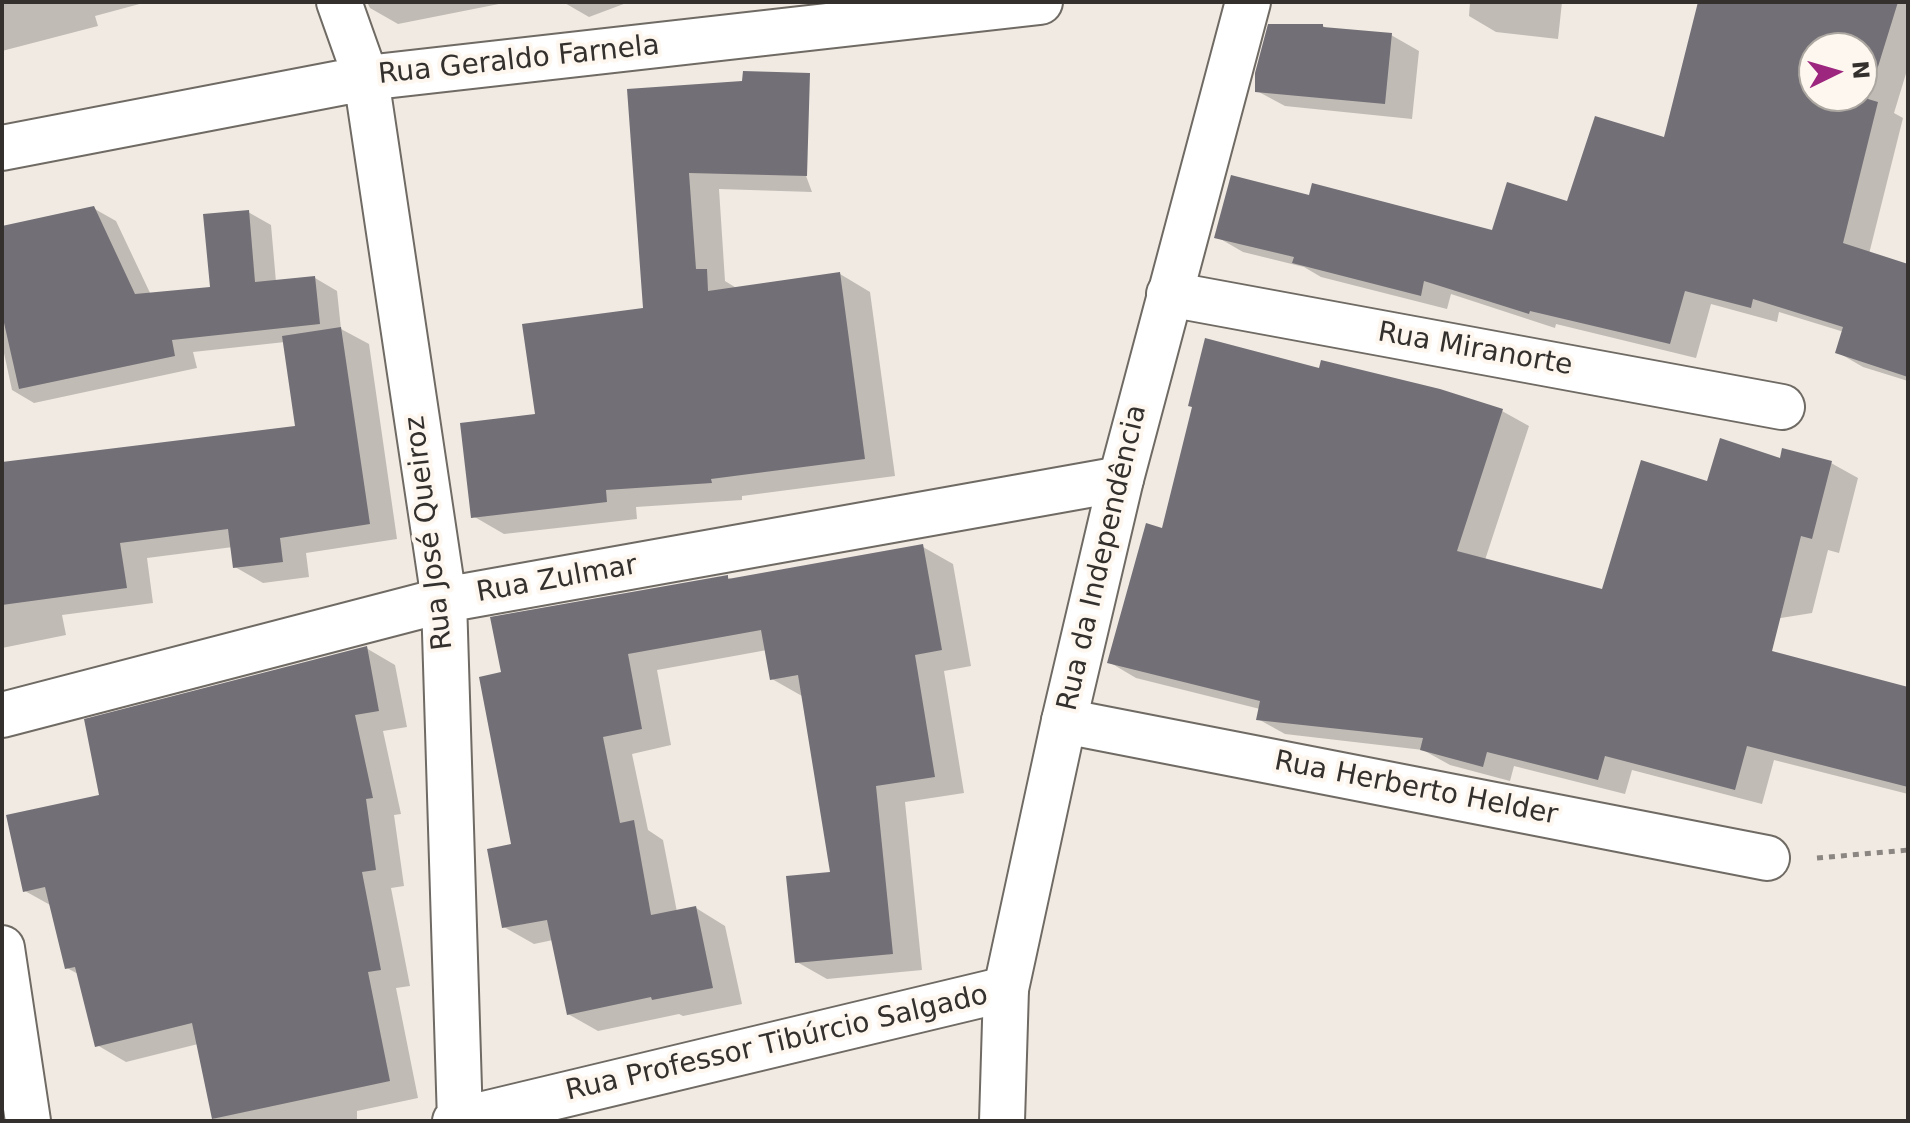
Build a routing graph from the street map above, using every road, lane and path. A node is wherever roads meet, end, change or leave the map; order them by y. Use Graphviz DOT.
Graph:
graph roads {
  1 [pos="339,2"];
  2 [pos="1040,2"];
  3 [pos="1248,2"];
  4 [pos="366,78"];
  5 [pos="2,148"];
  6 [pos="1169,294"];
  7 [pos="1782,407"];
  8 [pos="1121,479"];
  9 [pos="444,600"];
  10 [pos="2,715"];
  11 [pos="1064,721"];
  12 [pos="1905,851"];
  13 [pos="1786,858"];
  14 [pos="2,948"];
  15 [pos="1006,989"];
  16 [pos="28,1121"];
  17 [pos="458,1121"];
  18 [pos="1002,1121"];
  1 -- 4 [label="street, Rua José Queiroz"];
  2 -- 4 [label="street, Rua Geraldo Farnela"];
  3 -- 6 [label="street, Rua da Independência"];
  4 -- 5 [label="street, Rua Geraldo Farnela"];
  4 -- 9 [label="street, Rua José Queiroz"];
  6 -- 7 [label="street, Rua Miranorte"];
  6 -- 8 [label="street, Rua da Independência"];
  8 -- 9 [label="street, Rua Zulmar"];
  8 -- 11 [label="street, Rua da Independência"];
  9 -- 10 [label="street, Rua Zulmar"];
  9 -- 17 [label="street, Rua José Queiroz"];
  11 -- 13 [label="street, Rua Herberto Helder"];
  11 -- 15 [label="street, Rua da Independência"];
  12 -- 13 [label="path"];
  14 -- 16 [label="street"];
  15 -- 17 [label="street, Rua Professor Tibúrcio Salgado"];
  15 -- 18 [label="street, Rua da Independência"];
}
